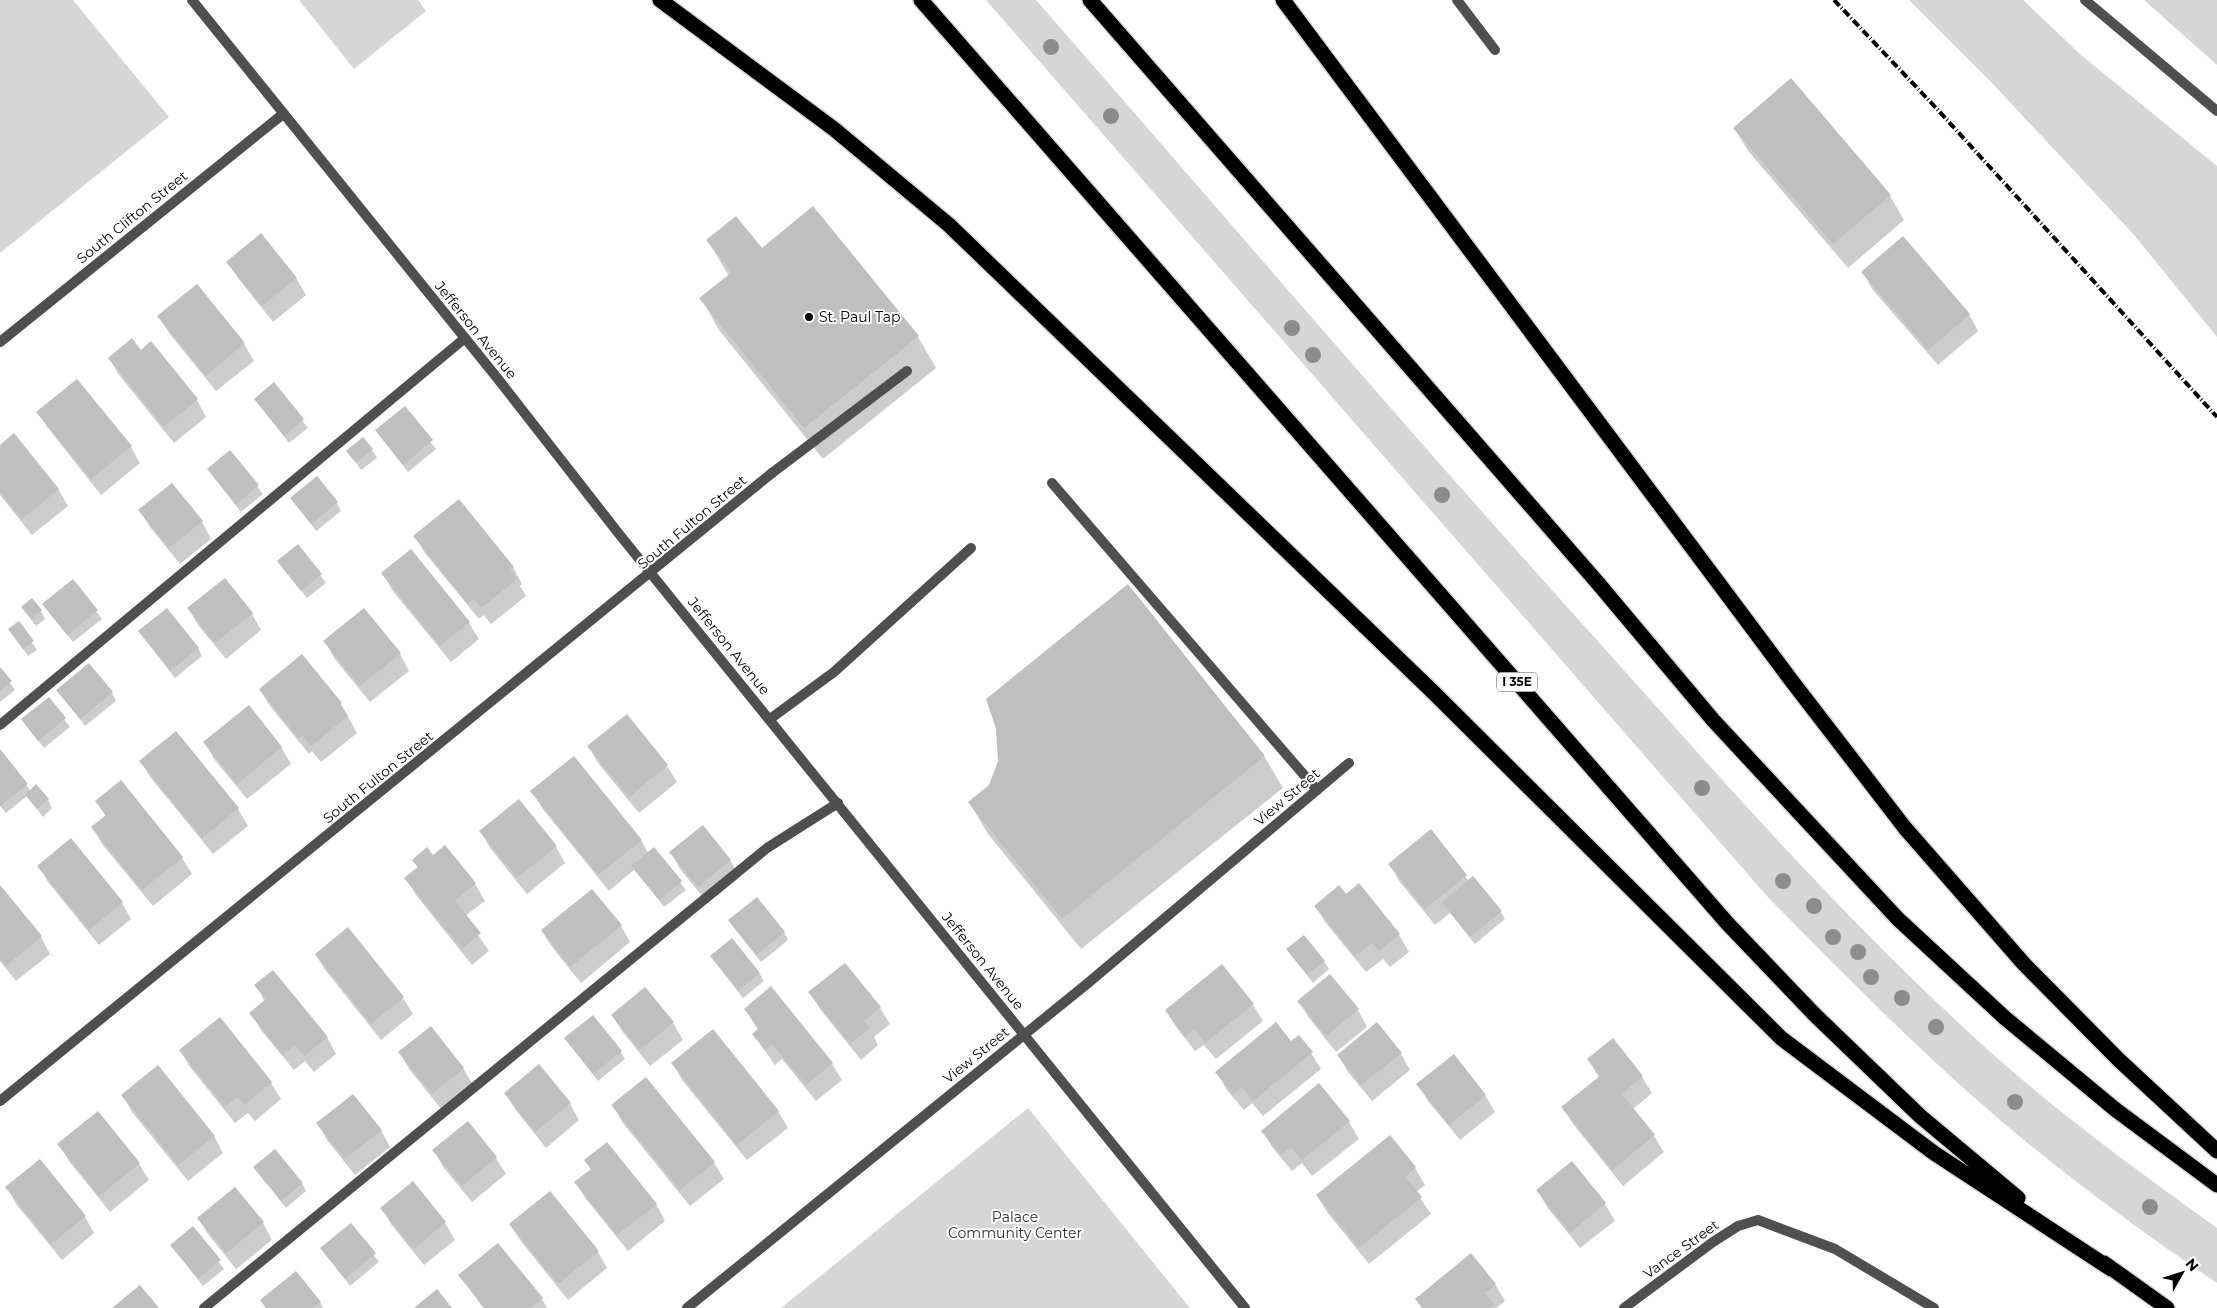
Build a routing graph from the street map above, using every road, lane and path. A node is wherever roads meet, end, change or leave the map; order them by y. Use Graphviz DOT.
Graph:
graph roads {
  1 [pos="192,0"];
  2 [pos="660,0"];
  3 [pos="921,0"];
  4 [pos="1090,0"];
  5 [pos="1283,0"];
  6 [pos="1457,0"];
  7 [pos="2085,0"];
  8 [pos="1495,50"];
  9 [pos="2217,111"];
  10 [pos="283,114"];
  11 [pos="465,338"];
  12 [pos="0,342"];
  13 [pos="907,371"];
  14 [pos="1052,483"];
  15 [pos="971,548"];
  16 [pos="651,574"];
  17 [pos="770,719"];
  18 [pos="0,725"];
  19 [pos="1349,763"];
  20 [pos="1317,790"];
  21 [pos="838,803"];
  22 [pos="1024,1033"];
  23 [pos="0,1101"];
  24 [pos="2217,1152"];
  25 [pos="2217,1185"];
  26 [pos="2111,1268"];
  27 [pos="204,1308"];
  28 [pos="687,1308"];
  29 [pos="1245,1308"];
  30 [pos="1624,1308"];
  31 [pos="1934,1308"];
  32 [pos="2167,1308"];
  1 -- 10 [label="street, Jefferson Avenue"];
  2 -- 26 [label="highway"];
  3 -- 26 [label="highway, I 35E"];
  4 -- 25 [label="highway"];
  5 -- 24 [label="highway"];
  6 -- 8 [label="street"];
  7 -- 9 [label="street"];
  10 -- 11 [label="street, Jefferson Avenue"];
  10 -- 12 [label="street, South Clifton Street"];
  11 -- 16 [label="street, Jefferson Avenue"];
  11 -- 18 [label="street"];
  13 -- 16 [label="street, South Fulton Street"];
  14 -- 20 [label="street"];
  15 -- 17 [label="street"];
  16 -- 17 [label="street, Jefferson Avenue"];
  16 -- 23 [label="street, South Fulton Street"];
  17 -- 21 [label="street, Jefferson Avenue"];
  19 -- 20 [label="street, View Street"];
  20 -- 22 [label="street, View Street"];
  21 -- 22 [label="street, Jefferson Avenue"];
  21 -- 27 [label="street"];
  22 -- 28 [label="street, View Street"];
  22 -- 29 [label="street, Jefferson Avenue"];
  26 -- 32 [label="highway, I 35E"];
  30 -- 31 [label="street, Vance Street"];
}
